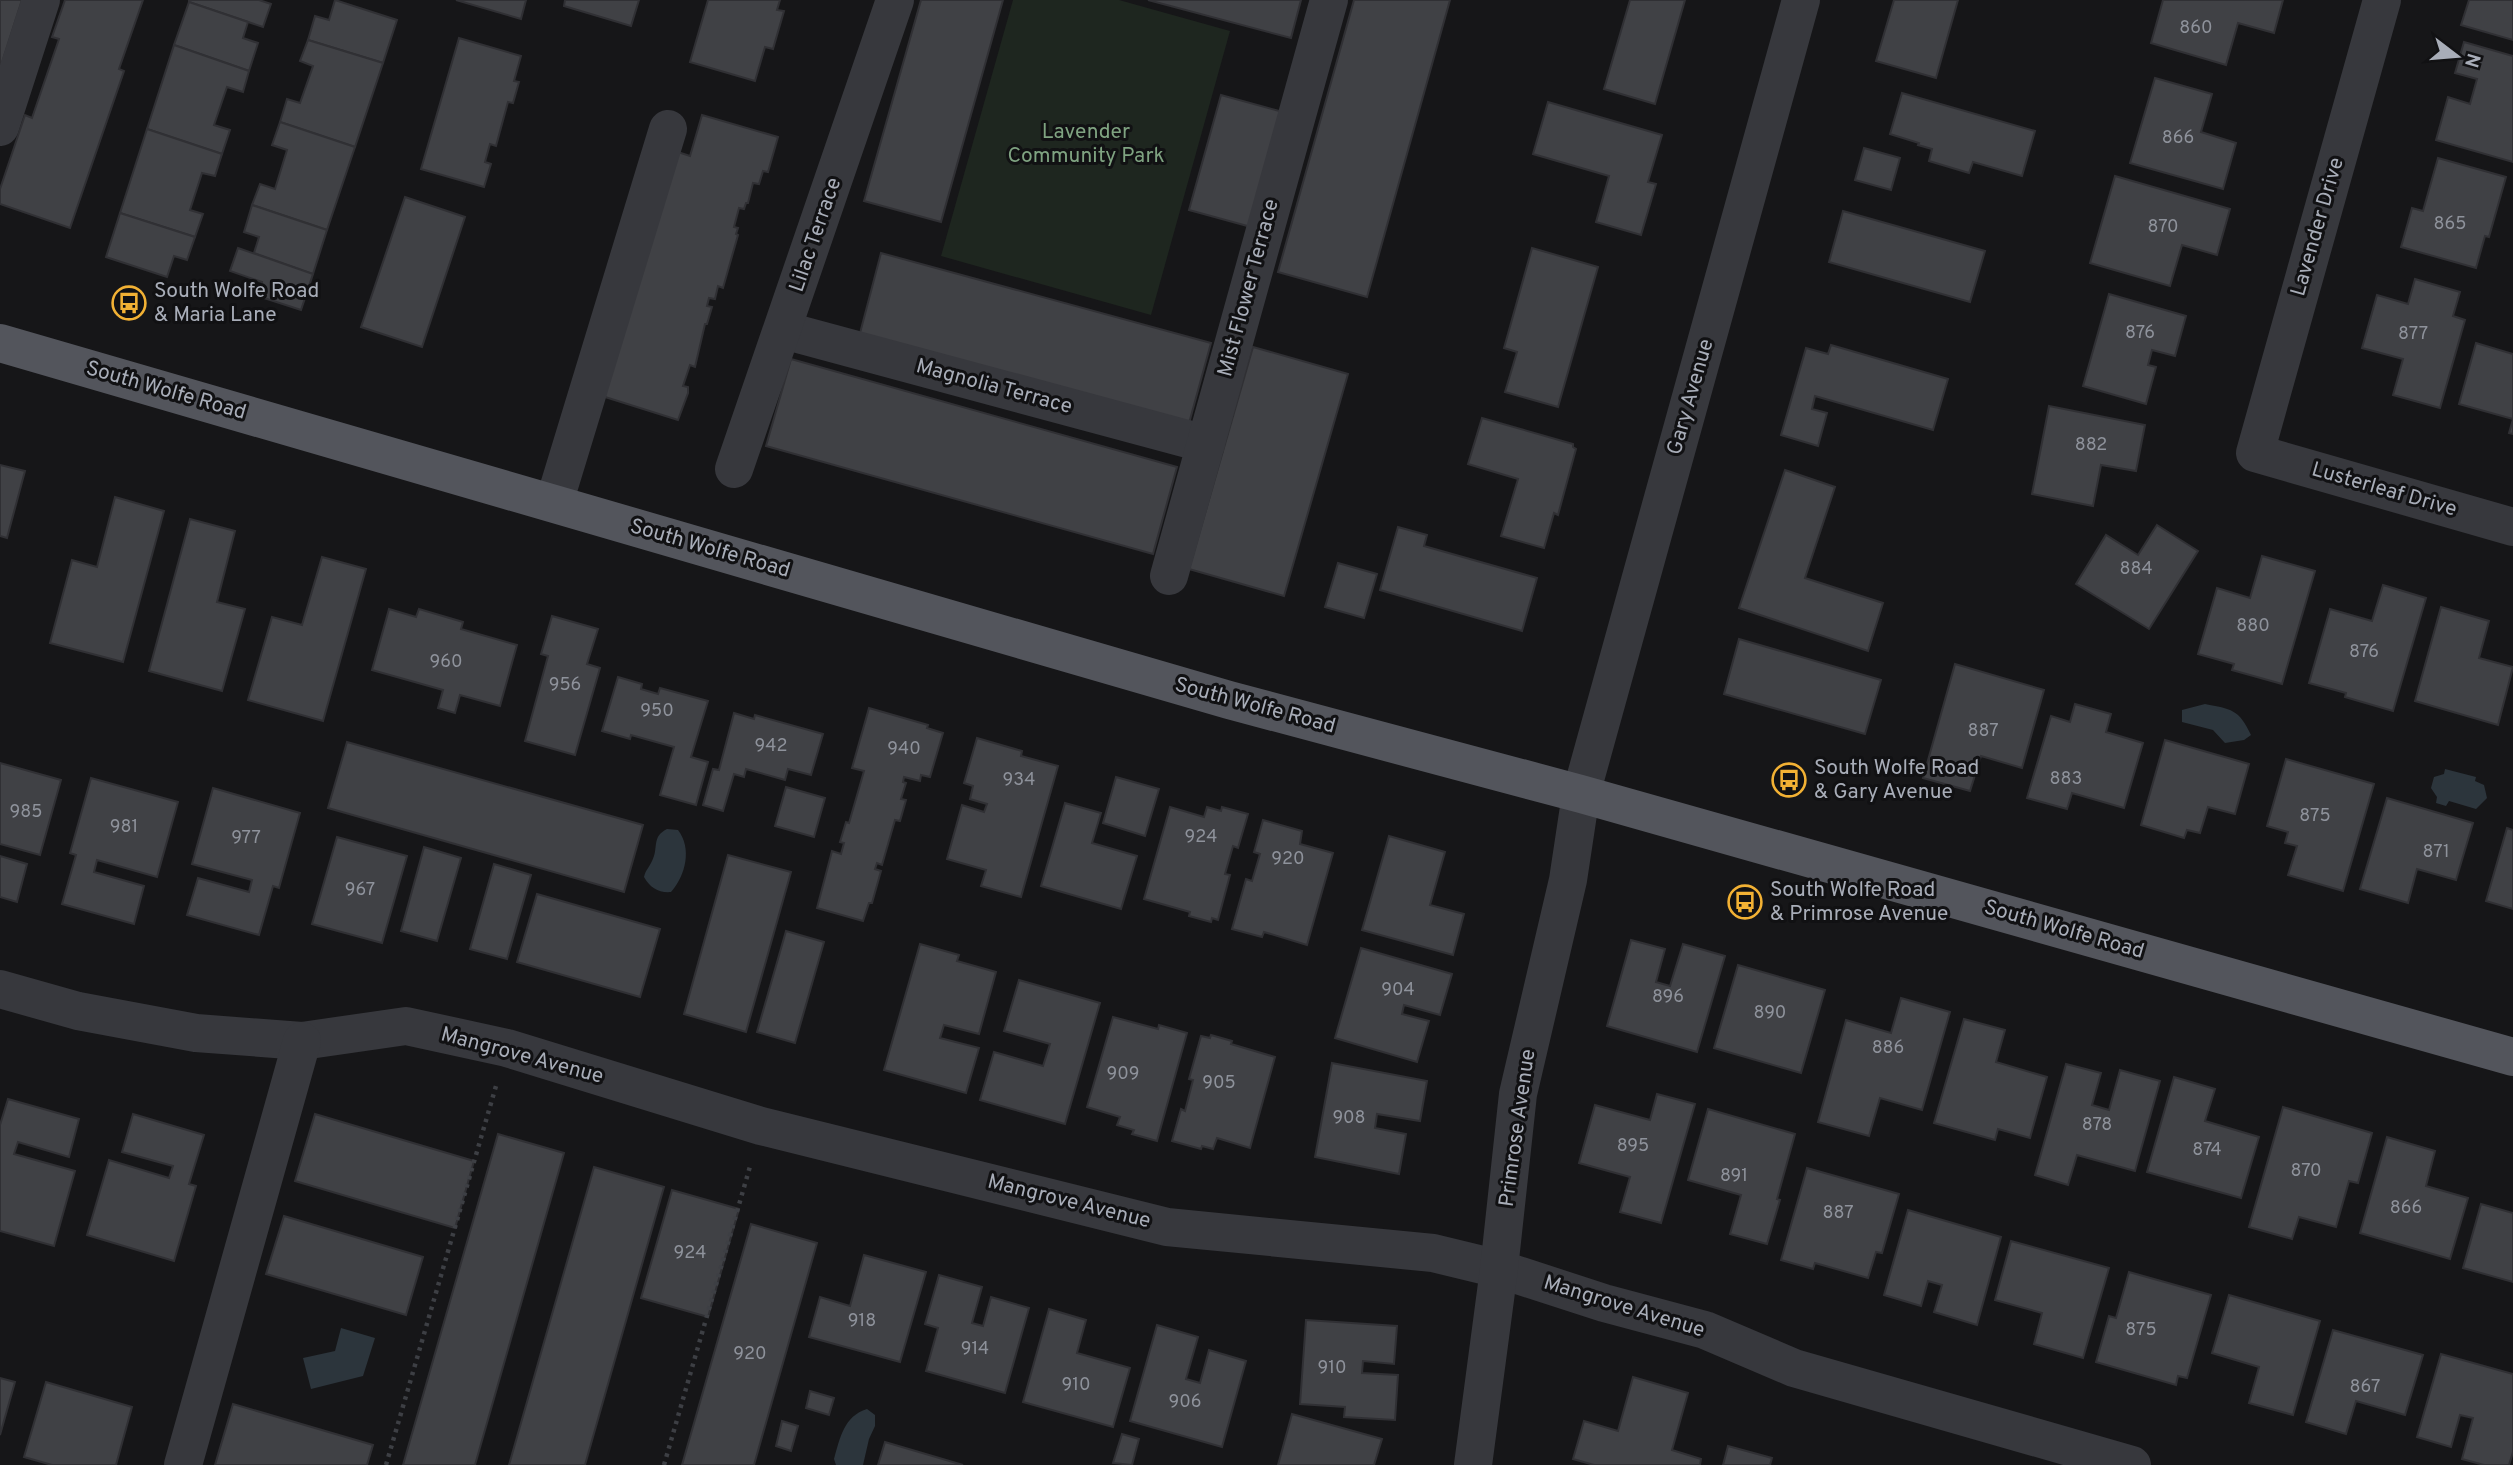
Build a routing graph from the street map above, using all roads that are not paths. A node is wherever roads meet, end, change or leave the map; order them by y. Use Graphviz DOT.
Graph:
graph roads {
  1 [pos="41,0"];
  2 [pos="895,0"];
  3 [pos="1329,0"];
  4 [pos="1801,0"];
  5 [pos="2382,0"];
  6 [pos="0,127"];
  7 [pos="668,130"];
  8 [pos="783,330"];
  9 [pos="0,343"];
  10 [pos="1206,444"];
  11 [pos="2255,453"];
  12 [pos="734,469"];
  13 [pos="554,503"];
  14 [pos="2513,527"];
  15 [pos="1169,576"];
  16 [pos="1581,794"];
  17 [pos="0,989"];
  18 [pos="302,1041"];
  19 [pos="2513,1057"];
  20 [pos="1499,1269"];
  21 [pos="183,1465"];
  22 [pos="1473,1465"];
  23 [pos="2132,1465"];
  1 -- 6 [label="street"];
  2 -- 8 [label="street, Lilac Terrace"];
  3 -- 10 [label="street, Mist Flower Terrace"];
  4 -- 16 [label="street, Gary Avenue"];
  5 -- 11 [label="street, Lavender Drive"];
  7 -- 13 [label="street"];
  8 -- 10 [label="street, Magnolia Terrace"];
  8 -- 12 [label="street, Lilac Terrace"];
  9 -- 13 [label="main road, South Wolfe Road"];
  10 -- 15 [label="street, Mist Flower Terrace"];
  11 -- 14 [label="street, Lusterleaf Drive"];
  13 -- 16 [label="main road, South Wolfe Road"];
  16 -- 19 [label="main road, South Wolfe Road"];
  16 -- 20 [label="street, Primrose Avenue"];
  17 -- 18 [label="street, Mangrove Avenue"];
  18 -- 20 [label="street, Mangrove Avenue"];
  18 -- 21 [label="street"];
  20 -- 22 [label="street, Primrose Avenue"];
  20 -- 23 [label="street, Mangrove Avenue"];
}
